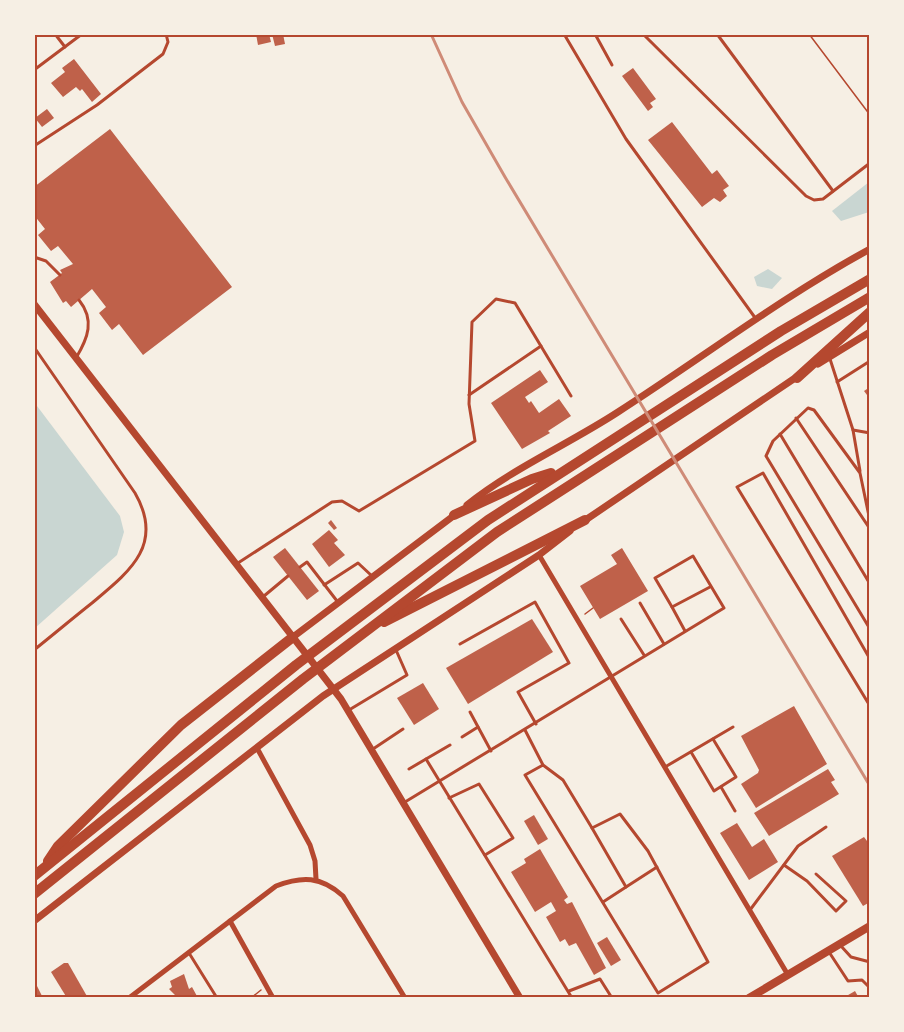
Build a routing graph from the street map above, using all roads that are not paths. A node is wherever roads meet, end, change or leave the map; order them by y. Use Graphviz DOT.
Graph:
graph roads {
  1 [pos="55,34"];
  2 [pos="82,34"];
  3 [pos="166,34"];
  4 [pos="564,34"];
  5 [pos="596,34"];
  6 [pos="643,34"];
  7 [pos="717,34"];
  8 [pos="65,47"];
  9 [pos="612,66"];
  10 [pos="34,70"];
  11 [pos="34,146"];
  12 [pos="870,163"];
  13 [pos="833,191"];
  14 [pos="870,249"];
  15 [pos="34,257"];
  16 [pos="60,275"];
  17 [pos="870,279"];
  18 [pos="870,297"];
  19 [pos="79,300"];
  20 [pos="34,304"];
  21 [pos="870,312"];
  22 [pos="757,319"];
  23 [pos="870,332"];
  24 [pos="540,346"];
  25 [pos="34,347"];
  26 [pos="830,357"];
  27 [pos="76,358"];
  28 [pos="870,361"];
  29 [pos="796,378"];
  30 [pos="837,382"];
  31 [pos="469,395"];
  32 [pos="571,396"];
  33 [pos="796,418"];
  34 [pos="853,430"];
  35 [pos="870,433"];
  36 [pos="780,434"];
  37 [pos="563,470"];
  38 [pos="860,473"];
  39 [pos="454,515"];
  40 [pos="585,520"];
  41 [pos="870,521"];
  42 [pos="870,529"];
  43 [pos="539,555"];
  44 [pos="237,564"];
  45 [pos="300,567"];
  46 [pos="288,576"];
  47 [pos="372,576"];
  48 [pos="870,584"];
  49 [pos="324,585"];
  50 [pos="711,587"];
  51 [pos="262,597"];
  52 [pos="338,602"];
  53 [pos="640,603"];
  54 [pos="672,607"];
  55 [pos="621,619"];
  56 [pos="870,628"];
  57 [pos="364,631"];
  58 [pos="684,631"];
  59 [pos="293,637"];
  60 [pos="460,644"];
  61 [pos="664,644"];
  62 [pos="395,648"];
  63 [pos="34,650"];
  64 [pos="644,655"];
  65 [pos="870,659"];
  66 [pos="611,675"];
  67 [pos="332,687"];
  68 [pos="870,706"];
  69 [pos="348,710"];
  70 [pos="470,712"];
  71 [pos="536,724"];
  72 [pos="478,727"];
  73 [pos="734,727"];
  74 [pos="403,729"];
  75 [pos="525,730"];
  76 [pos="462,737"];
  77 [pos="713,739"];
  78 [pos="450,745"];
  79 [pos="257,748"];
  80 [pos="372,750"];
  81 [pos="491,751"];
  82 [pos="691,752"];
  83 [pos="426,759"];
  84 [pos="543,765"];
  85 [pos="665,767"];
  86 [pos="409,768"];
  87 [pos="439,782"];
  88 [pos="721,787"];
  89 [pos="450,798"];
  90 [pos="403,803"];
  91 [pos="735,811"];
  92 [pos="826,827"];
  93 [pos="592,828"];
  94 [pos="484,855"];
  95 [pos="784,865"];
  96 [pos="657,867"];
  97 [pos="37,874"];
  98 [pos="816,874"];
  99 [pos="316,879"];
  100 [pos="626,886"];
  101 [pos="34,894"];
  102 [pos="603,902"];
  103 [pos="750,910"];
  104 [pos="34,921"];
  105 [pos="230,921"];
  106 [pos="870,926"];
  107 [pos="839,944"];
  108 [pos="828,951"];
  109 [pos="189,952"];
  110 [pos="870,962"];
  111 [pos="788,975"];
  112 [pos="870,988"];
  113 [pos="569,992"];
  114 [pos="129,998"];
  115 [pos="217,998"];
  116 [pos="273,998"];
  117 [pos="405,998"];
  118 [pos="520,998"];
  119 [pos="573,998"];
  120 [pos="612,998"];
  121 [pos="749,998"];
  1 -- 8 [label="lane"];
  2 -- 8 [label="lane"];
  3 -- 11 [label="lane"];
  4 -- 22 [label="lane"];
  5 -- 9 [label="lane"];
  6 -- 13 [label="lane"];
  7 -- 13 [label="lane"];
  8 -- 10 [label="lane"];
  12 -- 13 [label="lane"];
  14 -- 22 [label="street"];
  15 -- 16 [label="lane"];
  17 -- 37 [label="highway"];
  18 -- 57 [label="highway"];
  19 -- 27 [label="lane"];
  20 -- 27 [label="street"];
  21 -- 29 [label="highway"];
  22 -- 39 [label="street"];
  23 -- 26 [label="street"];
  24 -- 31 [label="lane"];
  24 -- 31 [label="lane"];
  24 -- 32 [label="lane"];
  25 -- 63 [label="lane"];
  26 -- 29 [label="street"];
  26 -- 30 [label="lane"];
  27 -- 44 [label="street"];
  28 -- 30 [label="lane"];
  29 -- 40 [label="street"];
  30 -- 34 [label="lane"];
  31 -- 44 [label="lane"];
  33 -- 36 [label="lane"];
  33 -- 38 [label="lane"];
  33 -- 42 [label="lane"];
  34 -- 35 [label="lane"];
  34 -- 38 [label="lane"];
  36 -- 48 [label="lane"];
  36 -- 56 [label="lane"];
  37 -- 39 [label="highway"];
  37 -- 97 [label="highway"];
  38 -- 41 [label="lane"];
  39 -- 47 [label="street"];
  40 -- 43 [label="street"];
  40 -- 57 [label="highway"];
  43 -- 62 [label="street"];
  43 -- 66 [label="street"];
  44 -- 51 [label="street"];
  45 -- 49 [label="lane"];
  46 -- 51 [label="lane"];
  47 -- 49 [label="lane"];
  47 -- 52 [label="street"];
  49 -- 52 [label="lane"];
  50 -- 54 [label="lane"];
  50 -- 54 [label="lane"];
  50 -- 58 [label="lane"];
  51 -- 59 [label="street"];
  52 -- 59 [label="street"];
  53 -- 61 [label="lane"];
  54 -- 58 [label="lane"];
  55 -- 64 [label="lane"];
  57 -- 101 [label="highway"];
  58 -- 61 [label="lane"];
  59 -- 67 [label="street"];
  59 -- 97 [label="highway"];
  60 -- 71 [label="lane"];
  61 -- 64 [label="lane"];
  62 -- 67 [label="street"];
  62 -- 69 [label="lane"];
  64 -- 66 [label="lane"];
  65 -- 68 [label="lane"];
  66 -- 71 [label="lane"];
  66 -- 85 [label="street"];
  67 -- 69 [label="street"];
  67 -- 79 [label="street"];
  69 -- 80 [label="street"];
  70 -- 72 [label="lane"];
  71 -- 75 [label="lane"];
  72 -- 76 [label="lane"];
  72 -- 81 [label="lane"];
  73 -- 77 [label="lane"];
  74 -- 80 [label="lane"];
  75 -- 81 [label="lane"];
  75 -- 84 [label="lane"];
  77 -- 82 [label="lane"];
  77 -- 88 [label="lane"];
  78 -- 83 [label="lane"];
  79 -- 99 [label="street"];
  79 -- 104 [label="street"];
  80 -- 90 [label="street"];
  81 -- 87 [label="lane"];
  82 -- 85 [label="lane"];
  82 -- 88 [label="lane"];
  83 -- 86 [label="lane"];
  83 -- 87 [label="lane"];
  84 -- 93 [label="lane"];
  84 -- 102 [label="lane"];
  85 -- 103 [label="street"];
  87 -- 89 [label="lane"];
  87 -- 90 [label="lane"];
  88 -- 91 [label="lane"];
  89 -- 94 [label="lane"];
  89 -- 94 [label="lane"];
  90 -- 118 [label="street"];
  92 -- 95 [label="lane"];
  93 -- 96 [label="lane"];
  93 -- 100 [label="lane"];
  94 -- 113 [label="lane"];
  95 -- 98 [label="lane"];
  95 -- 103 [label="lane"];
  96 -- 100 [label="lane"];
  96 -- 102 [label="lane"];
  99 -- 105 [label="street"];
  99 -- 117 [label="street"];
  100 -- 102 [label="lane"];
  103 -- 111 [label="street"];
  105 -- 109 [label="street"];
  105 -- 116 [label="street"];
  106 -- 107 [label="main road"];
  107 -- 108 [label="main road"];
  107 -- 110 [label="lane"];
  108 -- 111 [label="main road"];
  108 -- 112 [label="lane"];
  109 -- 114 [label="street"];
  109 -- 115 [label="lane"];
  111 -- 121 [label="main road"];
  113 -- 119 [label="lane"];
  113 -- 120 [label="lane"];
}
